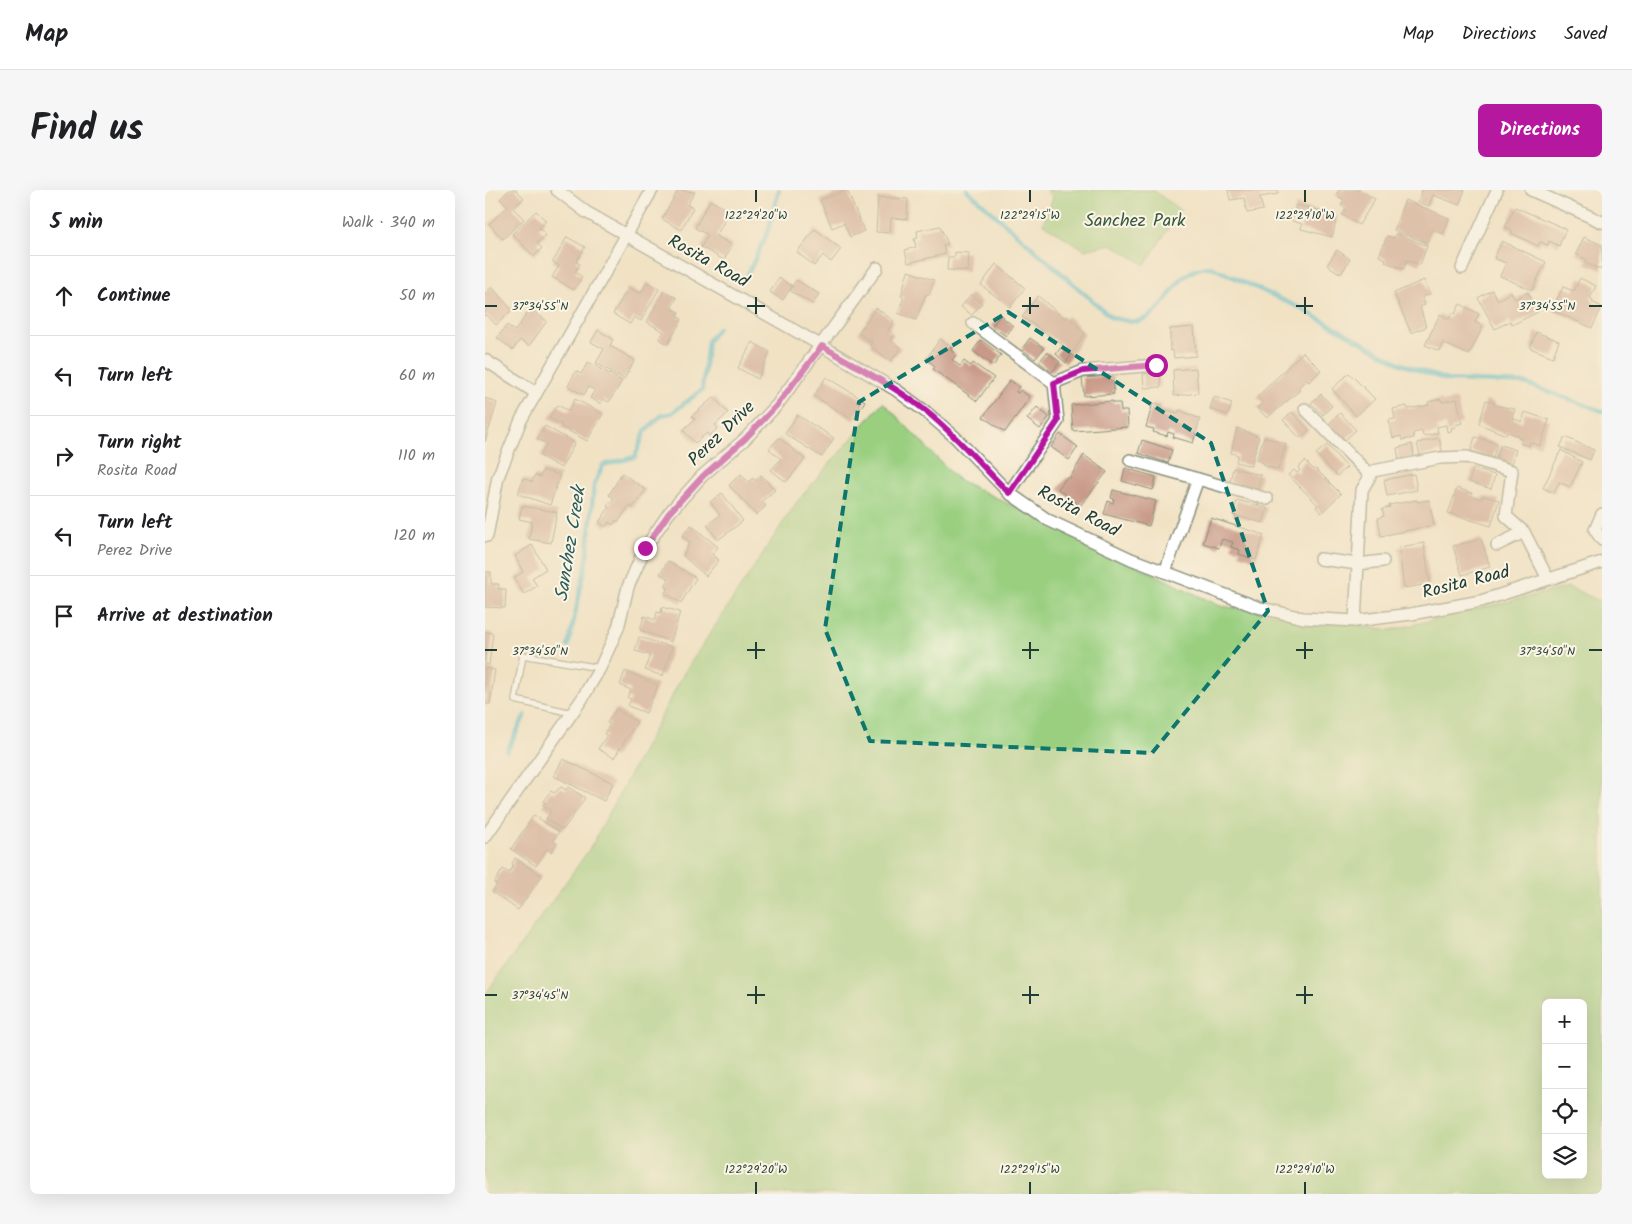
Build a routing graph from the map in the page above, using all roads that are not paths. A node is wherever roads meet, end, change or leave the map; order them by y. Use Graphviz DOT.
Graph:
graph roads {
  1 [pos="557,190"];
  2 [pos="651,190"];
  3 [pos="1497,190"];
  4 [pos="1531,190"];
  5 [pos="1602,222"];
  6 [pos="627,236"];
  7 [pos="877,268"];
  8 [pos="1462,268"];
  9 [pos="973,323"];
  10 [pos="822,346"];
  11 [pos="485,360"];
  12 [pos="1156,365"];
  13 [pos="1054,383"];
  14 [pos="536,393"];
  15 [pos="1305,410"];
  16 [pos="1130,460"];
  17 [pos="1370,476"];
  18 [pos="1198,479"];
  19 [pos="1009,493"];
  20 [pos="1267,499"];
  21 [pos="1602,514"];
  22 [pos="1524,532"];
  23 [pos="487,536"];
  24 [pos="1602,540"];
  25 [pos="1497,545"];
  26 [pos="1320,559"];
  27 [pos="1383,561"];
  28 [pos="1602,562"];
  29 [pos="1358,564"];
  30 [pos="1165,572"];
  31 [pos="1548,579"];
  32 [pos="1355,621"];
  33 [pos="600,668"];
  34 [pos="572,713"];
  35 [pos="485,837"];
  1 -- 6 [label="street, Rosita Road"];
  2 -- 6 [label="street"];
  3 -- 8 [label="street"];
  4 -- 5 [label="street"];
  6 -- 10 [label="street, Rosita Road"];
  6 -- 14 [label="street"];
  7 -- 10 [label="street, Perez Drive"];
  9 -- 13 [label="street"];
  10 -- 19 [label="street, Rosita Road"];
  10 -- 33 [label="street, Perez Drive"];
  11 -- 14 [label="street"];
  12 -- 13 [label="street"];
  13 -- 19 [label="street"];
  14 -- 23 [label="street"];
  15 -- 17 [label="street"];
  16 -- 18 [label="street"];
  17 -- 22 [label="street"];
  17 -- 29 [label="street"];
  18 -- 20 [label="street"];
  18 -- 30 [label="street"];
  19 -- 30 [label="street, Rosita Road"];
  21 -- 24 [label="street"];
  22 -- 25 [label="street"];
  22 -- 31 [label="street"];
  26 -- 29 [label="street"];
  27 -- 29 [label="street"];
  28 -- 31 [label="street, Rosita Road"];
  29 -- 32 [label="street"];
  30 -- 32 [label="street, Rosita Road"];
  31 -- 32 [label="street, Rosita Road"];
  33 -- 34 [label="street, Perez Drive"];
  33 -- 34 [label="lane"];
  34 -- 35 [label="street, Perez Drive"];
}
